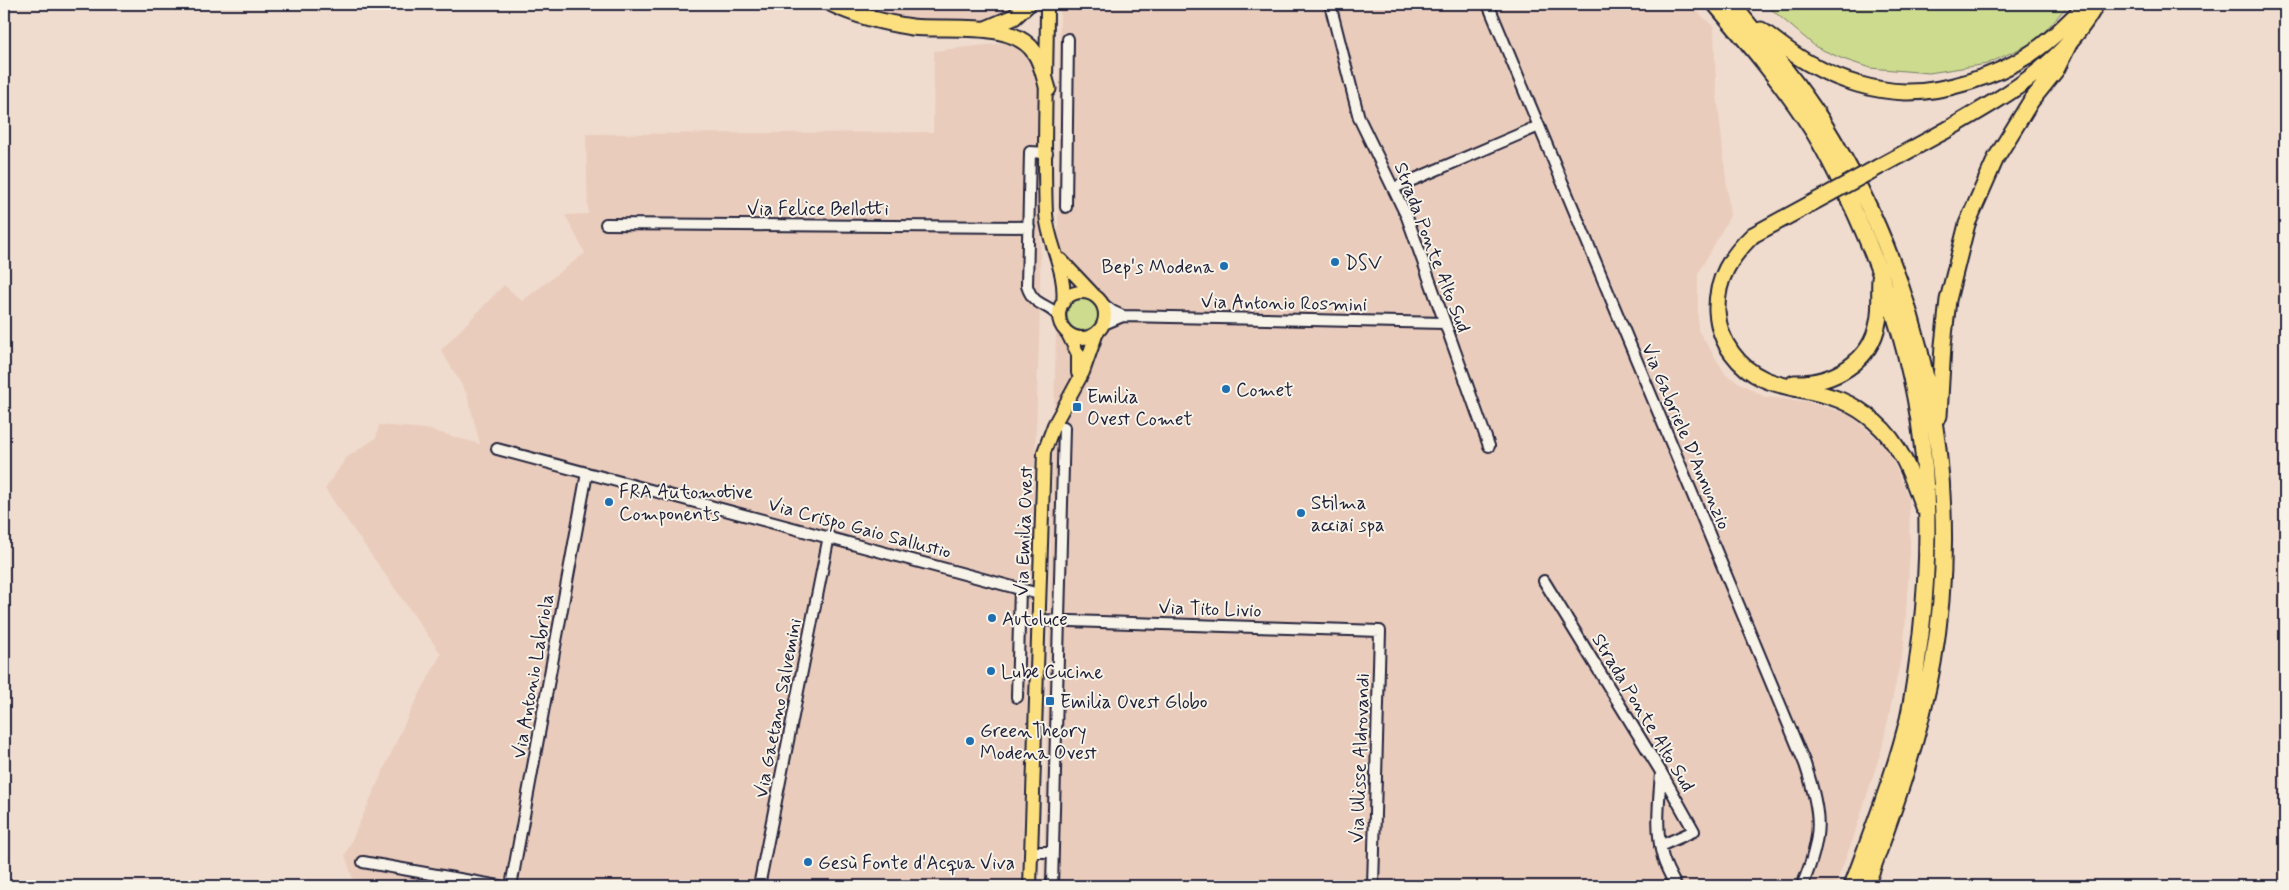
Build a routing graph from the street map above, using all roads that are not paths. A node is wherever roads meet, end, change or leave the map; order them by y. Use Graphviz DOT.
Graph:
graph roads {
  1 [pos="832,4"];
  2 [pos="1028,4"];
  3 [pos="1047,4"];
  4 [pos="1330,4"];
  5 [pos="1488,4"];
  6 [pos="1715,4"];
  7 [pos="1732,4"];
  8 [pos="2087,4"];
  9 [pos="2096,4"];
  10 [pos="1744,18"];
  11 [pos="986,29"];
  12 [pos="1068,39"];
  13 [pos="2069,44"];
  14 [pos="1068,88"];
  15 [pos="1048,89"];
  16 [pos="1539,126"];
  17 [pos="1047,153"];
  18 [pos="1394,188"];
  19 [pos="1066,207"];
  20 [pos="606,224"];
  21 [pos="1029,227"];
  22 [pos="1058,256"];
  23 [pos="1880,267"];
  24 [pos="1093,294"];
  25 [pos="1103,304"];
  26 [pos="1058,308"];
  27 [pos="1123,316"];
  28 [pos="1445,322"];
  29 [pos="1104,324"];
  30 [pos="1068,334"];
  31 [pos="1096,334"];
  32 [pos="1771,383"];
  33 [pos="1072,392"];
  34 [pos="1064,427"];
  35 [pos="1938,440"];
  36 [pos="1489,446"];
  37 [pos="497,449"];
  38 [pos="587,473"];
  39 [pos="1927,518"];
  40 [pos="829,536"];
  41 [pos="1544,581"];
  42 [pos="1020,588"];
  43 [pos="1039,594"];
  44 [pos="1039,620"];
  45 [pos="1057,620"];
  46 [pos="1380,631"];
  47 [pos="1017,697"];
  48 [pos="1661,772"];
  49 [pos="1660,846"];
  50 [pos="1032,852"];
  51 [pos="1053,852"];
  52 [pos="363,862"];
  53 [pos="499,886"];
  54 [pos="511,886"];
  55 [pos="759,886"];
  56 [pos="1030,886"];
  57 [pos="1052,886"];
  58 [pos="1373,886"];
  59 [pos="1676,886"];
  60 [pos="1802,886"];
  61 [pos="1852,886"];
  62 [pos="1866,886"];
  1 -- 11 [label="highway"];
  2 -- 11 [label="highway"];
  3 -- 15 [label="main road"];
  4 -- 18 [label="street, Strada Ponte Alto Sud"];
  5 -- 16 [label="street, Via Gabriele D'Annunzio"];
  6 -- 23 [label="highway"];
  7 -- 10 [label="highway"];
  8 -- 10 [label="highway"];
  9 -- 13 [label="highway"];
  10 -- 35 [label="highway"];
  11 -- 15 [label="highway"];
  12 -- 14 [label="street"];
  13 -- 32 [label="highway, bridge"];
  13 -- 35 [label="highway"];
  14 -- 15 [label="street"];
  14 -- 19 [label="street"];
  15 -- 17 [label="main road"];
  16 -- 18 [label="street"];
  16 -- 60 [label="street, Via Gabriele D'Annunzio"];
  17 -- 21 [label="street"];
  17 -- 22 [label="main road"];
  18 -- 28 [label="street, Strada Ponte Alto Sud"];
  20 -- 21 [label="street, Via Felice Bellotti"];
  21 -- 26 [label="street"];
  22 -- 24 [label="main road"];
  22 -- 26 [label="main road"];
  23 -- 32 [label="highway"];
  23 -- 39 [label="highway"];
  24 -- 25 [label="main road"];
  24 -- 26 [label="main road"];
  25 -- 27 [label="street"];
  25 -- 29 [label="main road"];
  26 -- 30 [label="main road"];
  27 -- 28 [label="street, Via Antonio Rosmini"];
  27 -- 29 [label="street"];
  28 -- 36 [label="street, Strada Ponte Alto Sud"];
  29 -- 31 [label="main road"];
  30 -- 31 [label="main road"];
  30 -- 33 [label="main road, Via Emilia Ovest"];
  31 -- 33 [label="main road, Via Emilia Ovest"];
  32 -- 39 [label="highway"];
  33 -- 43 [label="main road, Via Emilia Ovest"];
  34 -- 45 [label="street, Via Emilia Ovest"];
  35 -- 62 [label="highway"];
  37 -- 38 [label="street, Via Crispo Gaio Sallustio"];
  38 -- 40 [label="street, Via Crispo Gaio Sallustio"];
  38 -- 54 [label="street, Via Antonio Labriola"];
  39 -- 61 [label="highway"];
  40 -- 42 [label="street, Via Crispo Gaio Sallustio"];
  40 -- 55 [label="street, Via Gaetano Salvemini"];
  41 -- 48 [label="street, Strada Ponte Alto Sud"];
  42 -- 43 [label="street, Via Crispo Gaio Sallustio"];
  42 -- 47 [label="street, Via Emilia Ovest"];
  43 -- 44 [label="main road, Via Emilia Ovest"];
  44 -- 45 [label="street, Via Tito Livio"];
  44 -- 50 [label="main road, Via Emilia Ovest"];
  45 -- 46 [label="street, Via Tito Livio"];
  45 -- 51 [label="street, Via Emilia Ovest"];
  46 -- 58 [label="street, Via Ulisse Aldrovandi"];
  48 -- 49 [label="street"];
  48 -- 49 [label="street, Strada Ponte Alto Sud"];
  49 -- 59 [label="street"];
  50 -- 51 [label="street"];
  50 -- 56 [label="main road, Via Emilia Ovest"];
  51 -- 57 [label="street, Via Emilia Ovest"];
  52 -- 53 [label="street"];
}
